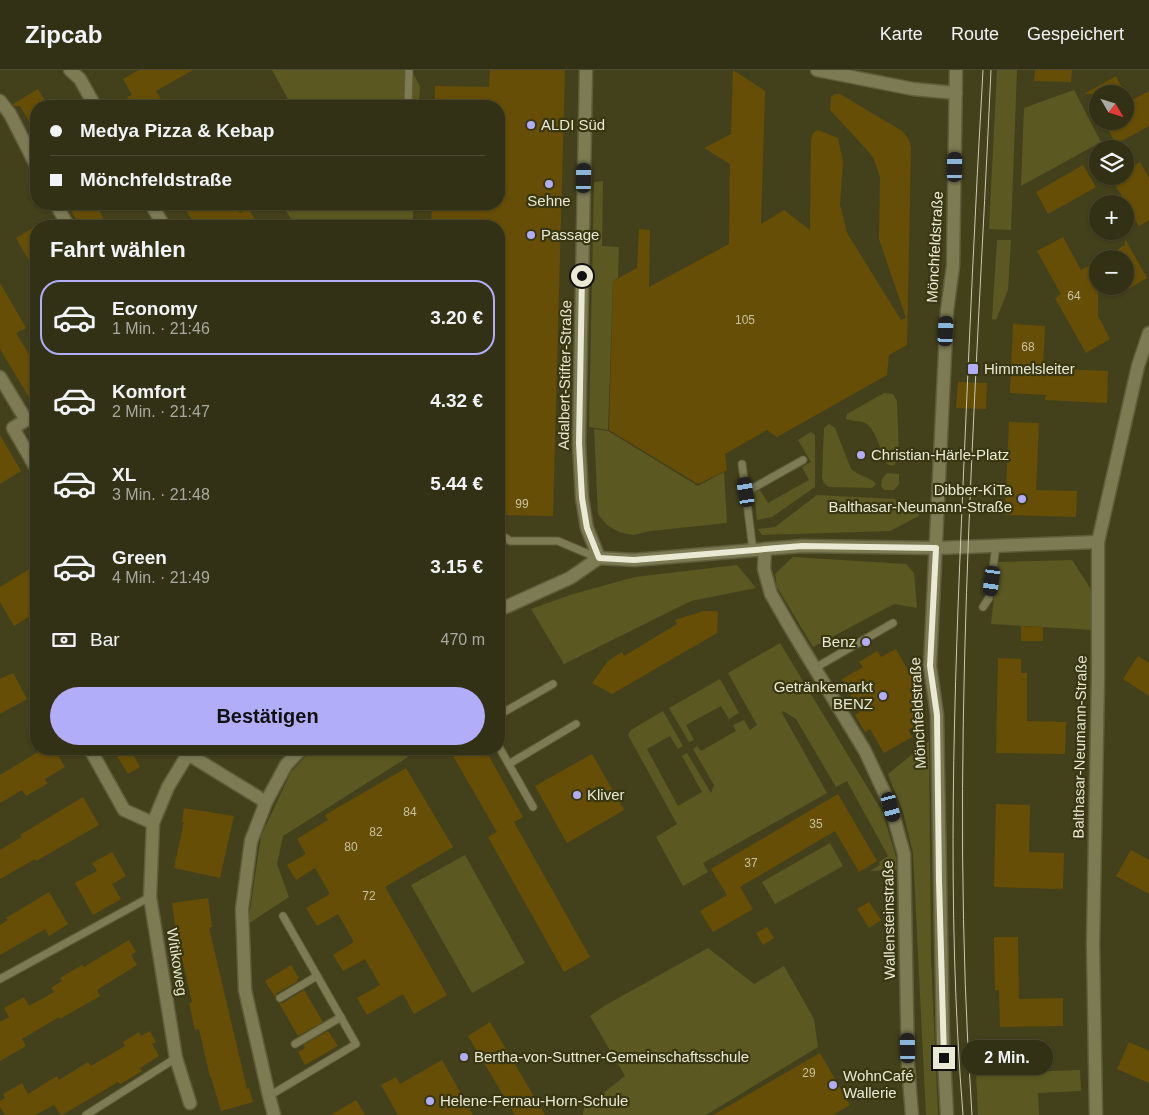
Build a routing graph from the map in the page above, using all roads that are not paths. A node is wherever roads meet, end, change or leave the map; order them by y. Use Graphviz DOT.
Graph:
graph roads {
  1 [pos="70,70"];
  2 [pos="409,70"];
  3 [pos="586,70"];
  4 [pos="817,70"];
  5 [pos="956,70"];
  6 [pos="956,93"];
  7 [pos="92,100"];
  8 [pos="408,100"];
  9 [pos="0,102"];
  10 [pos="30,153"];
  11 [pos="1149,334"];
  12 [pos="0,377"];
  13 [pos="30,458"];
  14 [pos="802,460"];
  15 [pos="742,464"];
  16 [pos="746,492"];
  17 [pos="505,537"];
  18 [pos="1098,542"];
  19 [pos="996,546"];
  20 [pos="936,548"];
  21 [pos="759,550"];
  22 [pos="599,558"];
  23 [pos="505,607"];
  24 [pos="983,607"];
  25 [pos="893,623"];
  26 [pos="815,668"];
  27 [pos="553,684"];
  28 [pos="505,712"];
  29 [pos="576,724"];
  30 [pos="93,755"];
  31 [pos="188,755"];
  32 [pos="197,755"];
  33 [pos="295,755"];
  34 [pos="503,755"];
  35 [pos="508,764"];
  36 [pos="266,802"];
  37 [pos="533,807"];
  38 [pos="153,823"];
  39 [pos="150,897"];
  40 [pos="283,916"];
  41 [pos="317,976"];
  42 [pos="0,979"];
  43 [pos="280,998"];
  44 [pos="340,1016"];
  45 [pos="295,1044"];
  46 [pos="176,1058"];
  47 [pos="269,1096"];
  48 [pos="190,1103"];
  49 [pos="86,1115"];
  50 [pos="274,1115"];
  51 [pos="912,1115"];
  52 [pos="947,1115"];
  53 [pos="1096,1115"];
  1 -- 7 [label="street"];
  2 -- 8 [label="lane"];
  3 -- 22 [label="street, Adalbert-Stifter-Straße"];
  4 -- 6 [label="street"];
  5 -- 6 [label="street, Mönchfeldstraße"];
  6 -- 20 [label="street, Mönchfeldstraße"];
  9 -- 10 [label="street"];
  11 -- 18 [label="street"];
  12 -- 13 [label="street"];
  14 -- 16 [label="lane"];
  15 -- 16 [label="lane"];
  16 -- 21 [label="lane"];
  17 -- 22 [label="lane"];
  18 -- 19 [label="street"];
  18 -- 53 [label="street, Balthasar-Neumann-Straße"];
  19 -- 20 [label="street"];
  19 -- 24 [label="lane"];
  20 -- 21 [label="street"];
  20 -- 52 [label="street, Mönchfeldstraße"];
  21 -- 22 [label="street"];
  21 -- 26 [label="street, Wallensteinstraße"];
  22 -- 23 [label="street"];
  25 -- 26 [label="lane"];
  26 -- 51 [label="street, Wallensteinstraße"];
  27 -- 28 [label="lane"];
  29 -- 35 [label="lane"];
  30 -- 38 [label="street"];
  31 -- 38 [label="street, Witikoweg"];
  32 -- 36 [label="street, Witikoweg"];
  33 -- 36 [label="street"];
  34 -- 35 [label="lane"];
  35 -- 37 [label="lane"];
  36 -- 47 [label="street"];
  38 -- 39 [label="street, Witikoweg"];
  39 -- 42 [label="lane"];
  39 -- 46 [label="street, Witikoweg"];
  40 -- 41 [label="lane"];
  41 -- 43 [label="lane"];
  41 -- 44 [label="lane"];
  44 -- 45 [label="lane"];
  44 -- 47 [label="lane"];
  46 -- 48 [label="street, Witikoweg"];
  46 -- 49 [label="lane"];
  47 -- 50 [label="street"];
}
